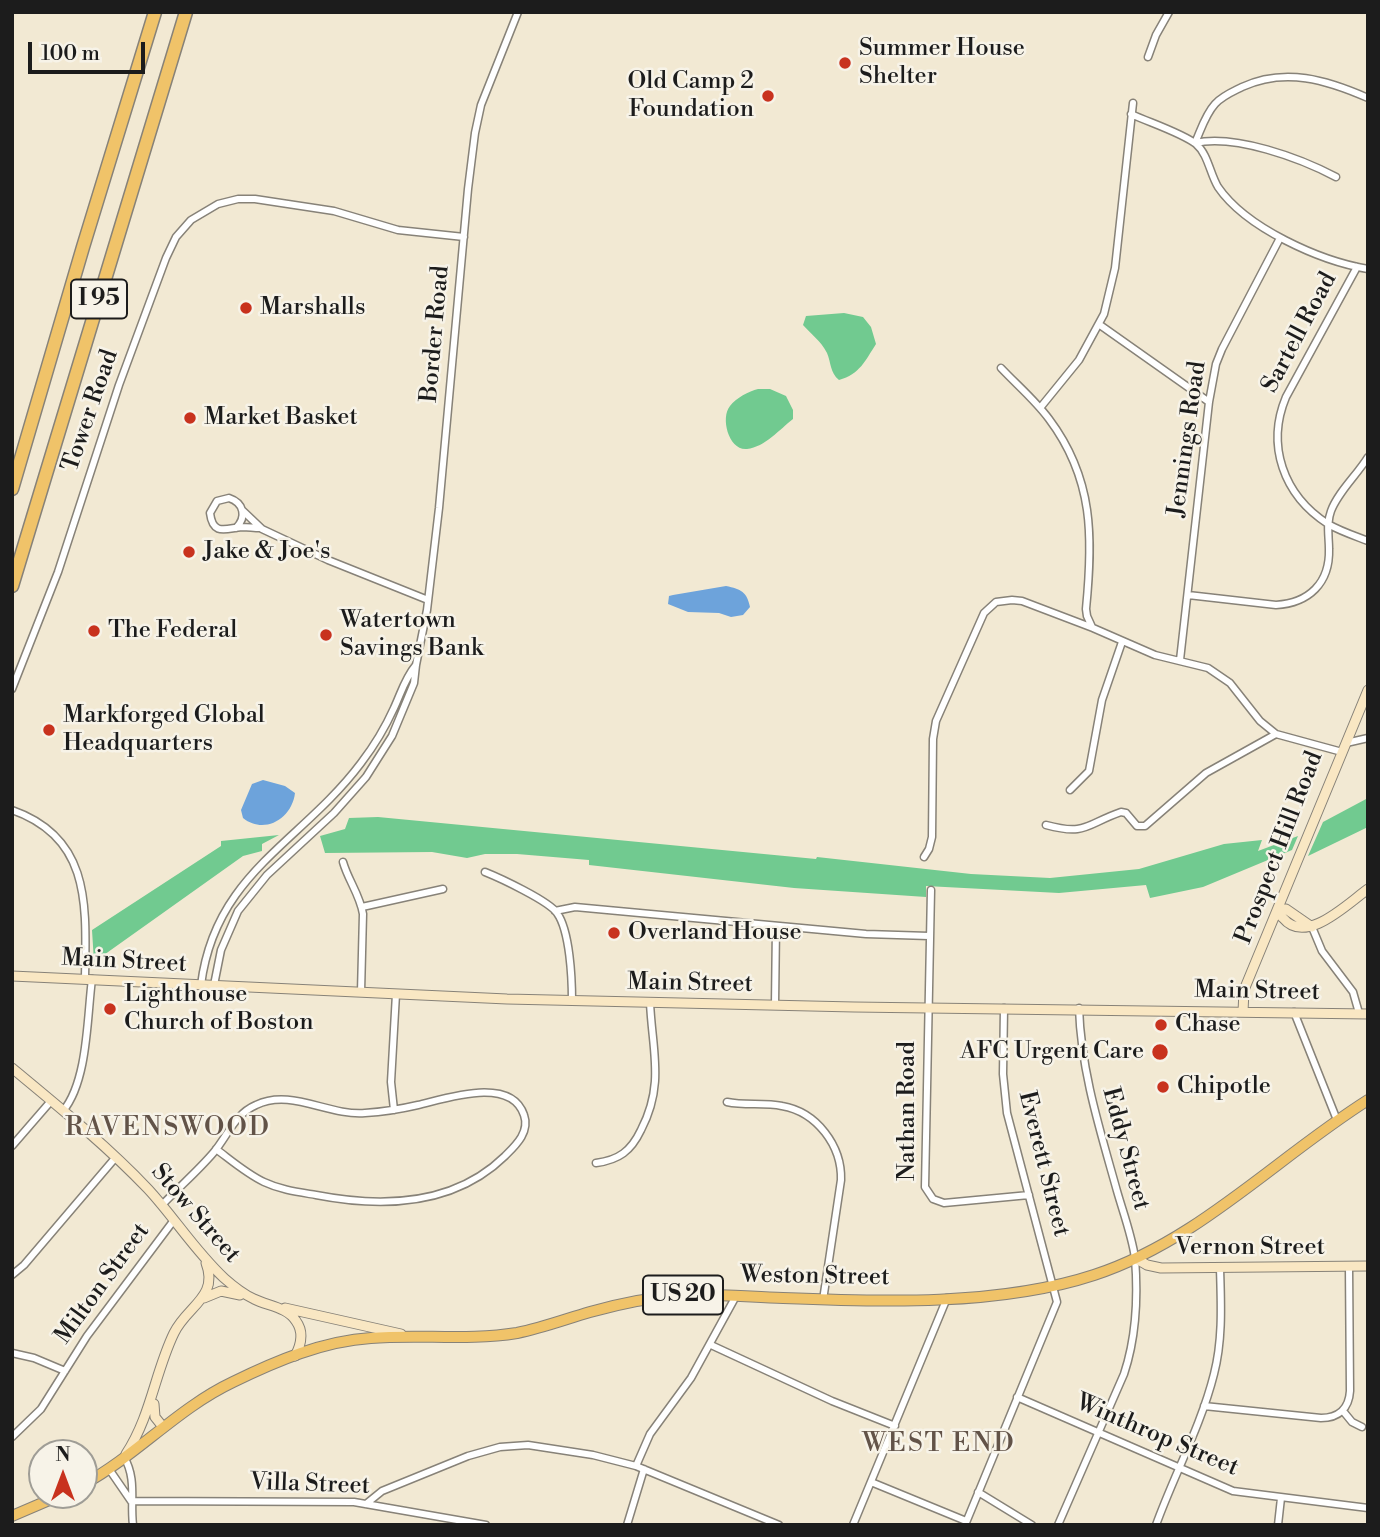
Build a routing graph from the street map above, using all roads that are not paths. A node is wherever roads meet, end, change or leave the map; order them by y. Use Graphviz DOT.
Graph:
graph roads {
  1 [pos="155,12"];
  2 [pos="186,12"];
  3 [pos="518,12"];
  4 [pos="1169,12"];
  5 [pos="1148,57"];
  6 [pos="1368,98"];
  7 [pos="1133,103"];
  8 [pos="1131,114"];
  9 [pos="1195,143"];
  10 [pos="1336,177"];
  11 [pos="464,237"];
  12 [pos="1280,238"];
  13 [pos="1357,267"];
  14 [pos="1368,269"];
  15 [pos="1100,325"];
  16 [pos="1001,368"];
  17 [pos="1209,402"];
  18 [pos="1040,408"];
  19 [pos="1368,457"];
  20 [pos="12,489"];
  21 [pos="242,510"];
  22 [pos="1328,524"];
  23 [pos="236,528"];
  24 [pos="262,529"];
  25 [pos="1368,541"];
  26 [pos="12,586"];
  27 [pos="1188,595"];
  28 [pos="428,600"];
  29 [pos="1093,628"];
  30 [pos="1122,642"];
  31 [pos="1180,660"];
  32 [pos="415,665"];
  33 [pos="12,689"];
  34 [pos="1368,690"];
  35 [pos="1276,734"];
  36 [pos="1368,738"];
  37 [pos="1344,747"];
  38 [pos="1070,790"];
  39 [pos="12,810"];
  40 [pos="1046,825"];
  41 [pos="924,856"];
  42 [pos="343,862"];
  43 [pos="485,872"];
  44 [pos="443,889"];
  45 [pos="1368,889"];
  46 [pos="931,890"];
  47 [pos="362,906"];
  48 [pos="1278,909"];
  49 [pos="555,911"];
  50 [pos="776,926"];
  51 [pos="1312,927"];
  52 [pos="929,936"];
  53 [pos="12,975"];
  54 [pos="88,979"];
  55 [pos="201,985"];
  56 [pos="214,985"];
  57 [pos="361,992"];
  58 [pos="396,994"];
  59 [pos="572,1000"];
  60 [pos="650,1002"];
  61 [pos="775,1005"];
  62 [pos="928,1007"];
  63 [pos="1004,1008"];
  64 [pos="1079,1008"];
  65 [pos="1243,1012"];
  66 [pos="1294,1012"];
  67 [pos="1364,1014"];
  68 [pos="12,1068"];
  69 [pos="1368,1100"];
  70 [pos="51,1101"];
  71 [pos="727,1102"];
  72 [pos="394,1110"];
  73 [pos="63,1111"];
  74 [pos="1337,1120"];
  75 [pos="12,1146"];
  76 [pos="216,1149"];
  77 [pos="116,1157"];
  78 [pos="596,1163"];
  79 [pos="1029,1195"];
  80 [pos="162,1205"];
  81 [pos="174,1220"];
  82 [pos="204,1258"];
  83 [pos="1135,1258"];
  84 [pos="1349,1266"];
  85 [pos="1368,1266"];
  86 [pos="1220,1268"];
  87 [pos="12,1275"];
  88 [pos="1054,1286"];
  89 [pos="736,1296"];
  90 [pos="947,1298"];
  91 [pos="202,1299"];
  92 [pos="823,1300"];
  93 [pos="258,1301"];
  94 [pos="274,1307"];
  95 [pos="423,1337"];
  96 [pos="711,1345"];
  97 [pos="12,1353"];
  98 [pos="295,1356"];
  99 [pos="65,1371"];
  100 [pos="155,1392"];
  101 [pos="1017,1397"];
  102 [pos="1204,1406"];
  103 [pos="1343,1410"];
  104 [pos="895,1426"];
  105 [pos="163,1427"];
  106 [pos="1362,1427"];
  107 [pos="1098,1432"];
  108 [pos="12,1437"];
  109 [pos="124,1457"];
  110 [pos="640,1467"];
  111 [pos="1178,1467"];
  112 [pos="109,1469"];
  113 [pos="98,1475"];
  114 [pos="871,1482"];
  115 [pos="978,1492"];
  116 [pos="1281,1498"];
  117 [pos="131,1501"];
  118 [pos="366,1504"];
  119 [pos="1368,1508"];
  120 [pos="28,1509"];
  121 [pos="12,1516"];
  122 [pos="965,1523"];
  123 [pos="133,1525"];
  124 [pos="486,1525"];
  125 [pos="627,1525"];
  126 [pos="779,1525"];
  127 [pos="853,1525"];
  128 [pos="1032,1525"];
  129 [pos="1058,1525"];
  130 [pos="1156,1525"];
  131 [pos="1278,1525"];
  1 -- 20 [label="highway, I 95"];
  2 -- 26 [label="highway, I 95"];
  3 -- 11 [label="street, Border Road"];
  4 -- 5 [label="street"];
  6 -- 9 [label="street"];
  7 -- 8 [label="street"];
  8 -- 9 [label="street"];
  8 -- 15 [label="street"];
  9 -- 10 [label="street"];
  9 -- 12 [label="street"];
  11 -- 28 [label="street, Border Road"];
  11 -- 33 [label="street, Tower Road"];
  12 -- 13 [label="street"];
  12 -- 17 [label="street, Jennings Road"];
  13 -- 14 [label="street"];
  13 -- 22 [label="street, Sartell Road"];
  15 -- 17 [label="street"];
  15 -- 18 [label="street"];
  16 -- 18 [label="street"];
  17 -- 27 [label="street, Jennings Road"];
  18 -- 29 [label="street"];
  19 -- 22 [label="street"];
  21 -- 23 [label="street"];
  21 -- 23 [label="street"];
  21 -- 24 [label="street"];
  22 -- 25 [label="street, Sartell Road"];
  22 -- 27 [label="street"];
  23 -- 24 [label="street"];
  24 -- 28 [label="street"];
  27 -- 31 [label="street, Jennings Road"];
  28 -- 32 [label="street, Border Road"];
  29 -- 30 [label="street, Prospect Hill Road"];
  29 -- 41 [label="street, Prospect Hill Road"];
  30 -- 31 [label="street, Prospect Hill Road"];
  30 -- 38 [label="street"];
  31 -- 35 [label="street, Prospect Hill Road"];
  32 -- 55 [label="street, Border Road"];
  32 -- 56 [label="street, Border Road"];
  34 -- 37 [label="street"];
  35 -- 37 [label="street, Prospect Hill Road"];
  35 -- 40 [label="street"];
  36 -- 37 [label="street"];
  37 -- 48 [label="street, Prospect Hill Road"];
  39 -- 54 [label="street"];
  42 -- 47 [label="street"];
  43 -- 49 [label="street"];
  44 -- 47 [label="street"];
  45 -- 51 [label="street"];
  46 -- 52 [label="street"];
  47 -- 57 [label="street"];
  48 -- 51 [label="street"];
  48 -- 65 [label="street, Prospect Hill Road"];
  49 -- 50 [label="street"];
  49 -- 59 [label="street"];
  50 -- 52 [label="street"];
  50 -- 61 [label="street"];
  51 -- 67 [label="street"];
  52 -- 62 [label="street"];
  53 -- 54 [label="street, Main Street"];
  54 -- 55 [label="street, Main Street"];
  54 -- 73 [label="street"];
  55 -- 56 [label="street, Main Street"];
  56 -- 57 [label="street, Main Street"];
  57 -- 58 [label="street, Main Street"];
  58 -- 59 [label="street, Main Street"];
  58 -- 72 [label="street"];
  59 -- 60 [label="street, Main Street"];
  60 -- 61 [label="street, Main Street"];
  60 -- 78 [label="street"];
  61 -- 62 [label="street, Main Street"];
  62 -- 63 [label="street, Main Street"];
  62 -- 79 [label="street, Nathan Road"];
  63 -- 64 [label="street, Main Street"];
  63 -- 79 [label="street, Everett Street"];
  64 -- 65 [label="street, Main Street"];
  64 -- 83 [label="street, Eddy Street"];
  65 -- 66 [label="street, Main Street"];
  66 -- 67 [label="street, Main Street"];
  66 -- 74 [label="street"];
  68 -- 70 [label="street, Stow Street"];
  69 -- 74 [label="main road, Weston Street / US 20"];
  70 -- 73 [label="street, Stow Street"];
  70 -- 75 [label="street"];
  71 -- 92 [label="street"];
  72 -- 76 [label="street"];
  72 -- 76 [label="street"];
  73 -- 77 [label="street, Stow Street"];
  74 -- 83 [label="main road, Weston Street / US 20"];
  76 -- 80 [label="street"];
  77 -- 80 [label="street, Stow Street"];
  77 -- 87 [label="street"];
  79 -- 88 [label="street, Everett Street"];
  80 -- 81 [label="street, Stow Street"];
  81 -- 82 [label="street, Stow Street"];
  81 -- 99 [label="street, Milton Street"];
  82 -- 91 [label="street"];
  82 -- 93 [label="street, Stow Street"];
  83 -- 86 [label="street, Vernon Street"];
  83 -- 88 [label="main road, Weston Street / US 20"];
  83 -- 107 [label="street, Eddy Street"];
  84 -- 85 [label="street, Vernon Street"];
  84 -- 86 [label="street, Vernon Street"];
  84 -- 103 [label="street"];
  86 -- 102 [label="street"];
  88 -- 90 [label="main road, Weston Street / US 20"];
  88 -- 101 [label="street"];
  89 -- 92 [label="main road, Weston Street / US 20"];
  89 -- 95 [label="main road, Weston Street / US 20"];
  89 -- 96 [label="street"];
  90 -- 92 [label="main road, Weston Street / US 20"];
  90 -- 104 [label="street"];
  91 -- 93 [label="street"];
  91 -- 100 [label="street"];
  93 -- 94 [label="street, Stow Street"];
  94 -- 95 [label="street"];
  94 -- 98 [label="street, Stow Street"];
  95 -- 98 [label="main road, Weston Street / US 20"];
  96 -- 104 [label="street"];
  96 -- 110 [label="street"];
  97 -- 99 [label="street, Milton Street"];
  98 -- 105 [label="main road, Weston Street / US 20"];
  99 -- 108 [label="street, Milton Street"];
  100 -- 105 [label="street"];
  100 -- 109 [label="street"];
  101 -- 107 [label="street, Winthrop Street"];
  101 -- 115 [label="street"];
  102 -- 103 [label="street"];
  102 -- 111 [label="street"];
  103 -- 106 [label="street"];
  104 -- 114 [label="street"];
  105 -- 109 [label="main road, Weston Street / US 20"];
  107 -- 111 [label="street, Winthrop Street"];
  107 -- 129 [label="street, Eddy Street"];
  109 -- 112 [label="main road, Weston Street / US 20"];
  109 -- 117 [label="street"];
  110 -- 118 [label="street"];
  110 -- 125 [label="street"];
  110 -- 126 [label="street"];
  111 -- 116 [label="street, Winthrop Street"];
  111 -- 130 [label="street"];
  112 -- 113 [label="main road, Weston Street / US 20"];
  112 -- 117 [label="street"];
  114 -- 122 [label="street"];
  114 -- 127 [label="street"];
  115 -- 122 [label="street"];
  115 -- 128 [label="street"];
  116 -- 119 [label="street, Winthrop Street"];
  116 -- 131 [label="street"];
  117 -- 118 [label="street, Villa Street"];
  117 -- 123 [label="street"];
  118 -- 124 [label="street, Villa Street"];
  120 -- 121 [label="main road"];
}
